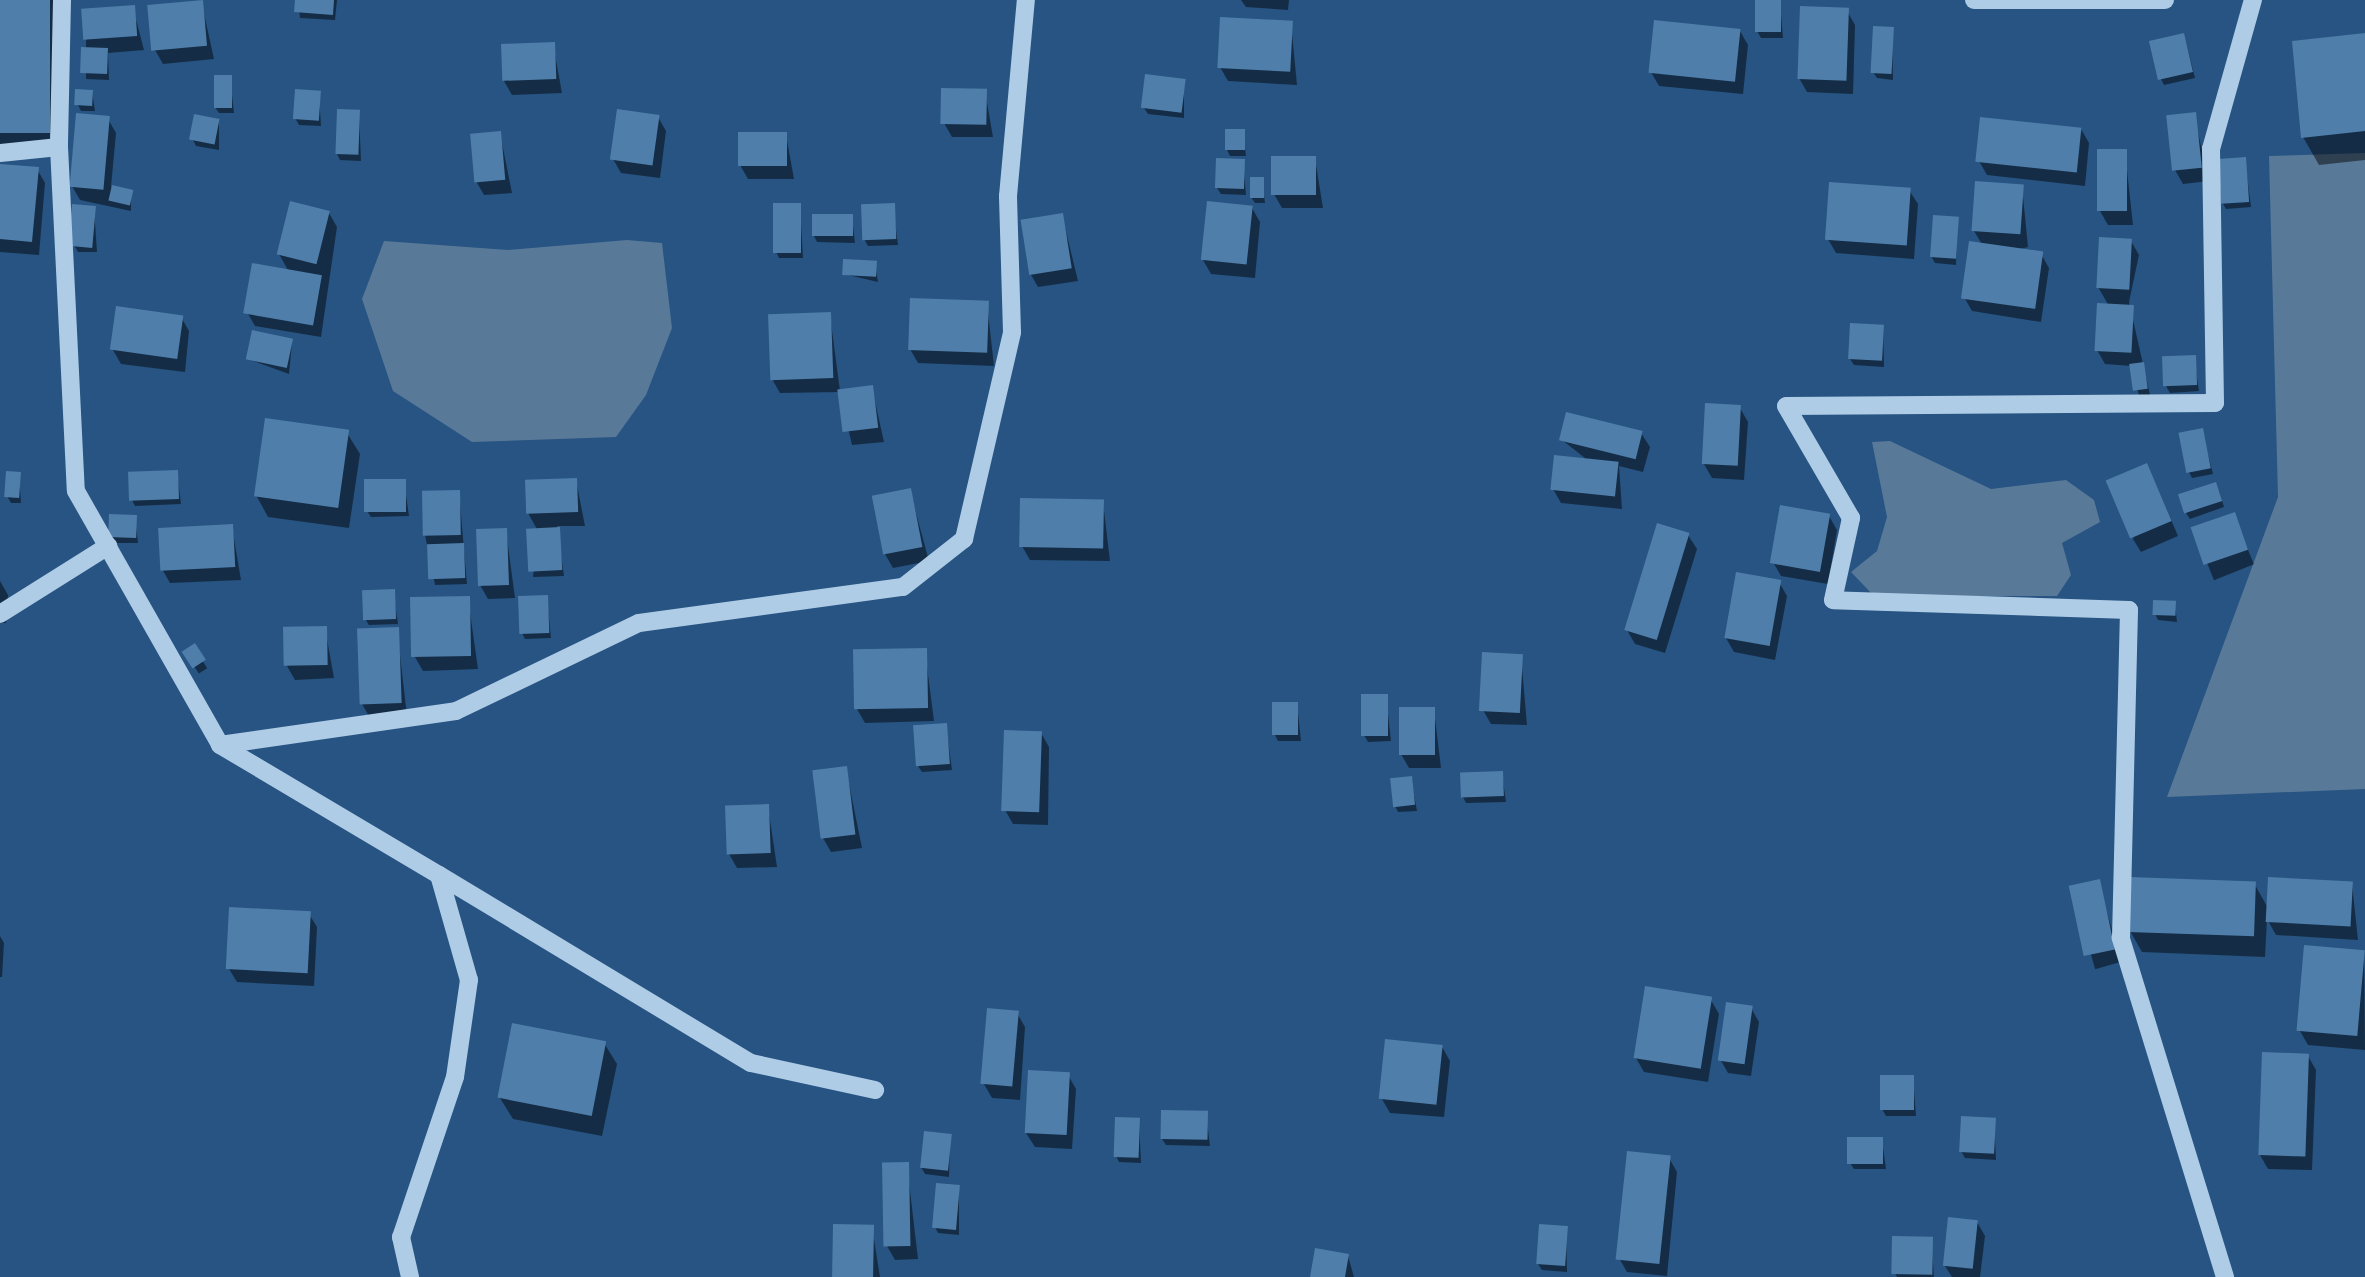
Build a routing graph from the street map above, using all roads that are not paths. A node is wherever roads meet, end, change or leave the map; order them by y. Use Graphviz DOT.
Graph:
graph roads {
  1 [pos="62,0"];
  2 [pos="1026,0"];
  3 [pos="1974,0"];
  4 [pos="2165,0"];
  5 [pos="2253,0"];
  6 [pos="59,147"];
  7 [pos="0,153"];
  8 [pos="108,546"];
  9 [pos="0,614"];
  10 [pos="220,746"];
  11 [pos="439,875"];
  12 [pos="875,1090"];
  13 [pos="410,1277"];
  14 [pos="2224,1277"];
  1 -- 6 [label="street"];
  2 -- 10 [label="street"];
  3 -- 4 [label="street"];
  5 -- 14 [label="street"];
  6 -- 7 [label="street"];
  6 -- 8 [label="street"];
  8 -- 9 [label="street"];
  8 -- 10 [label="street"];
  10 -- 11 [label="street"];
  11 -- 12 [label="street"];
  11 -- 13 [label="street"];
}
